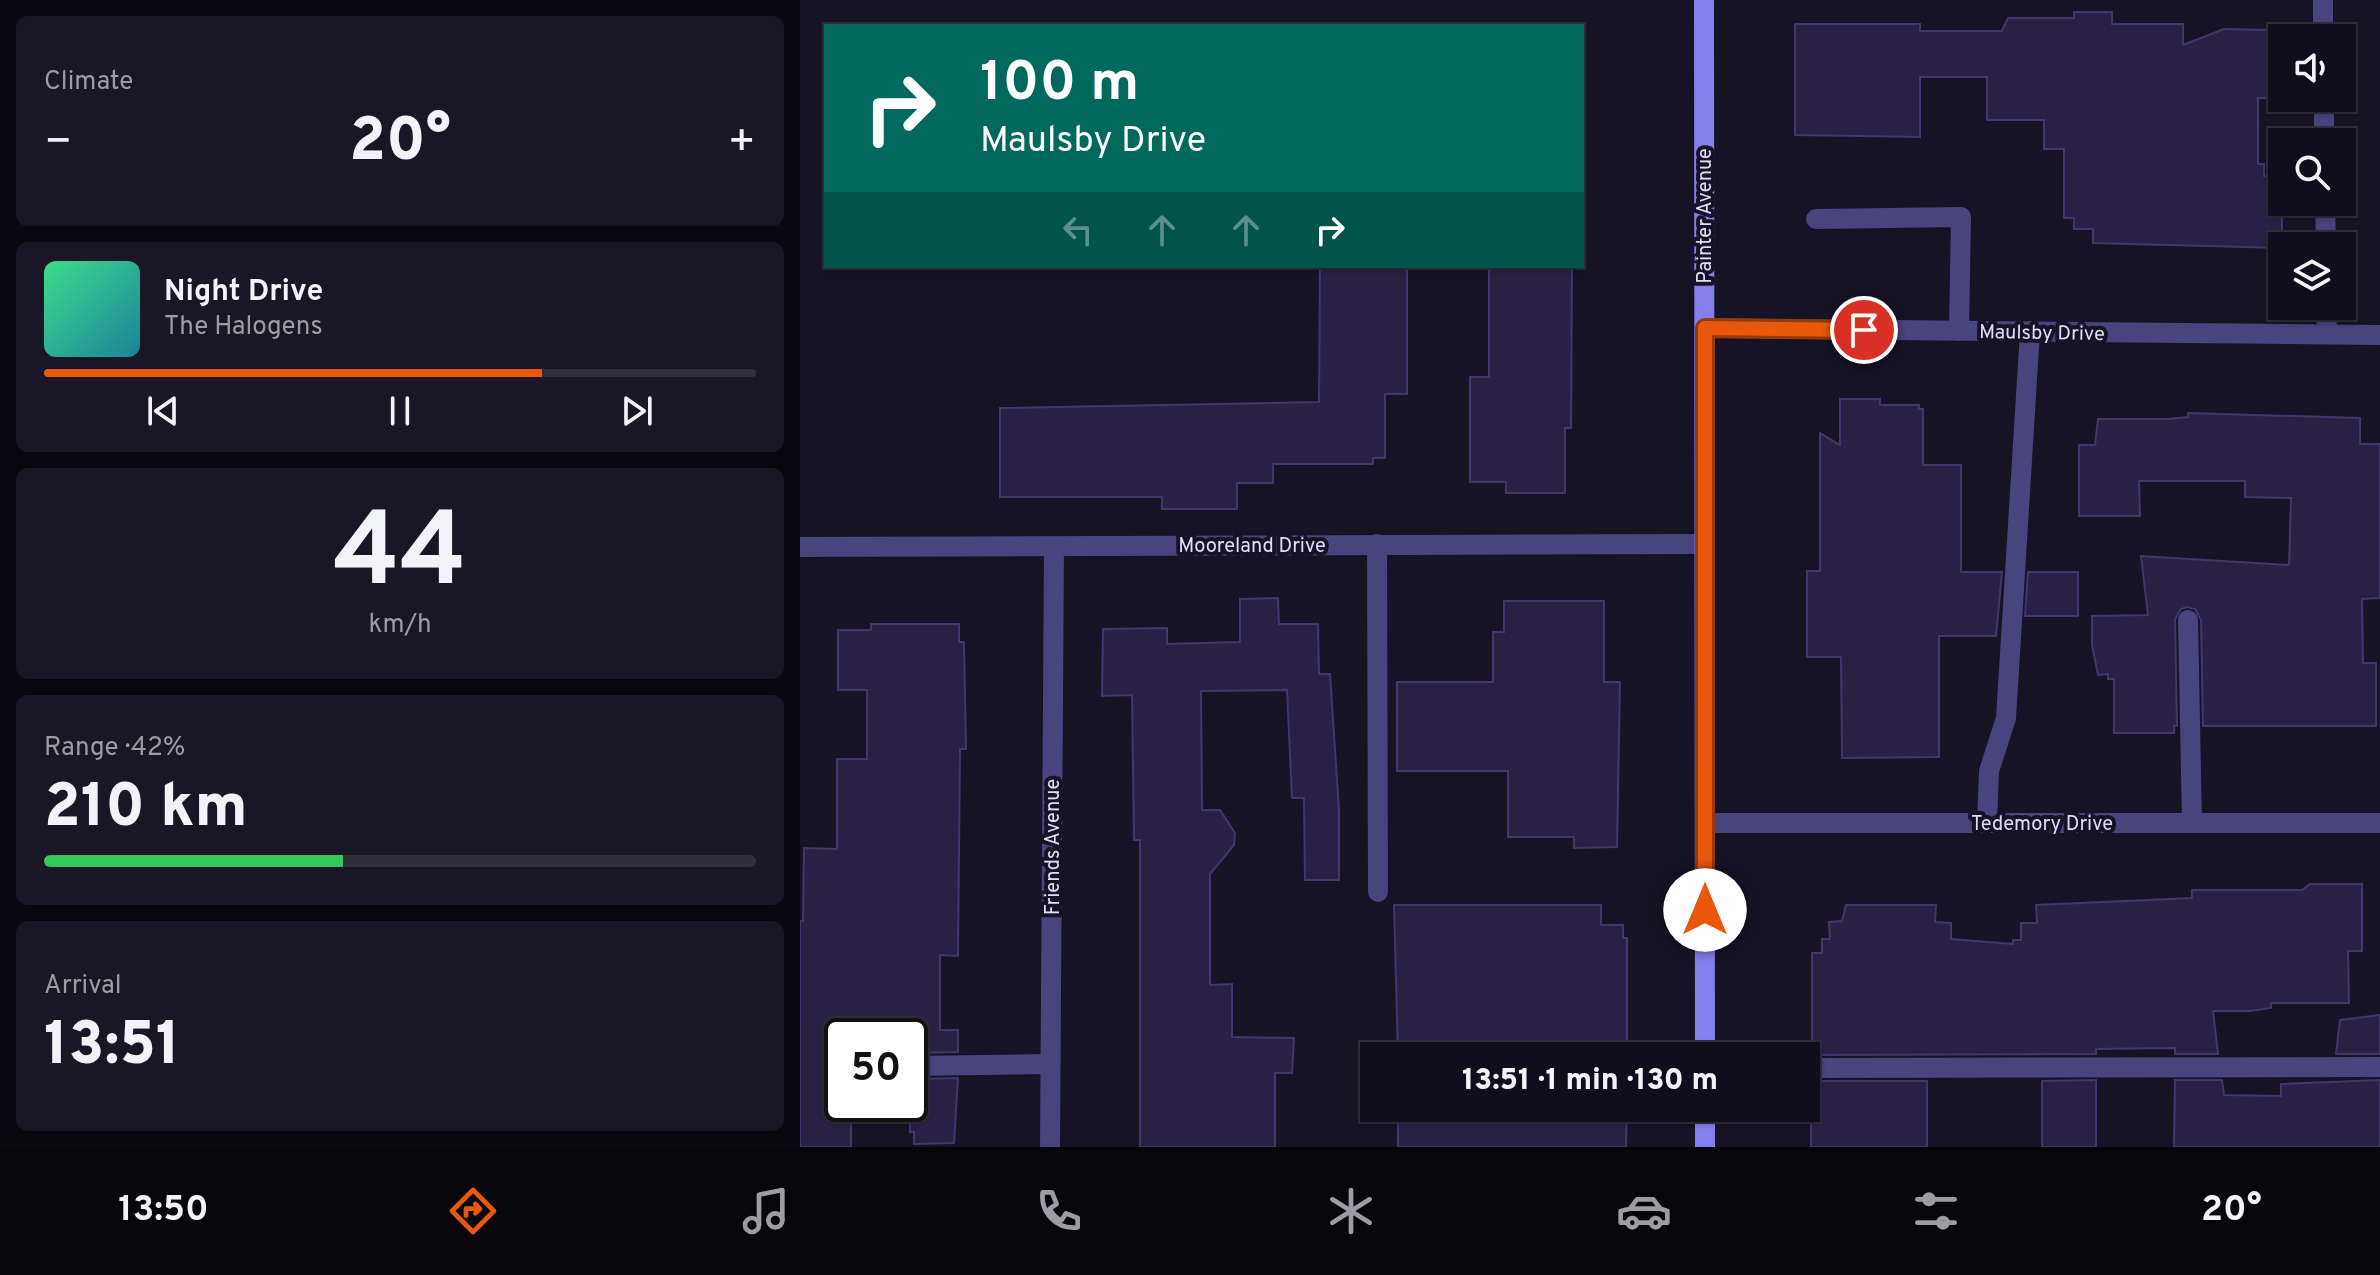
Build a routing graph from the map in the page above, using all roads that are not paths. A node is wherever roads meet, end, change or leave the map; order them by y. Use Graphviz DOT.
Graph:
graph roads {
  1 [pos="1704,0"];
  2 [pos="2323,0"];
  3 [pos="2323,24"];
  4 [pos="1816,219"];
  5 [pos="2326,320"];
  6 [pos="1705,328"];
  7 [pos="1959,331"];
  8 [pos="2030,331"];
  9 [pos="2327,334"];
  10 [pos="2380,335"];
  11 [pos="1377,544"];
  12 [pos="1705,544"];
  13 [pos="800,547"];
  14 [pos="1054,547"];
  15 [pos="2188,620"];
  16 [pos="1705,823"];
  17 [pos="1987,823"];
  18 [pos="2192,823"];
  19 [pos="2380,823"];
  20 [pos="1378,892"];
  21 [pos="1705,1042"];
  22 [pos="1050,1064"];
  23 [pos="928,1066"];
  24 [pos="2380,1067"];
  25 [pos="1820,1068"];
  26 [pos="1705,1122"];
  27 [pos="1050,1147"];
  28 [pos="1705,1147"];
  1 -- 6 [label="main road, Painter Avenue"];
  2 -- 3 [label="street"];
  4 -- 7 [label="street"];
  5 -- 9 [label="street"];
  6 -- 7 [label="street, Maulsby Drive"];
  6 -- 12 [label="main road, Painter Avenue"];
  7 -- 8 [label="street, Maulsby Drive"];
  8 -- 9 [label="street, Maulsby Drive"];
  8 -- 17 [label="street"];
  9 -- 10 [label="street, Maulsby Drive"];
  11 -- 12 [label="street, Mooreland Drive"];
  11 -- 14 [label="street, Mooreland Drive"];
  11 -- 20 [label="street"];
  12 -- 16 [label="main road, Painter Avenue"];
  13 -- 14 [label="street, Mooreland Drive"];
  14 -- 22 [label="street, Friends Avenue"];
  15 -- 18 [label="street"];
  16 -- 17 [label="street, Tedemory Drive"];
  16 -- 21 [label="main road, Painter Avenue"];
  17 -- 18 [label="street, Tedemory Drive"];
  18 -- 19 [label="street, Tedemory Drive"];
  22 -- 23 [label="street"];
  22 -- 27 [label="street, Friends Avenue"];
  24 -- 25 [label="street"];
  26 -- 28 [label="main road"];
}
